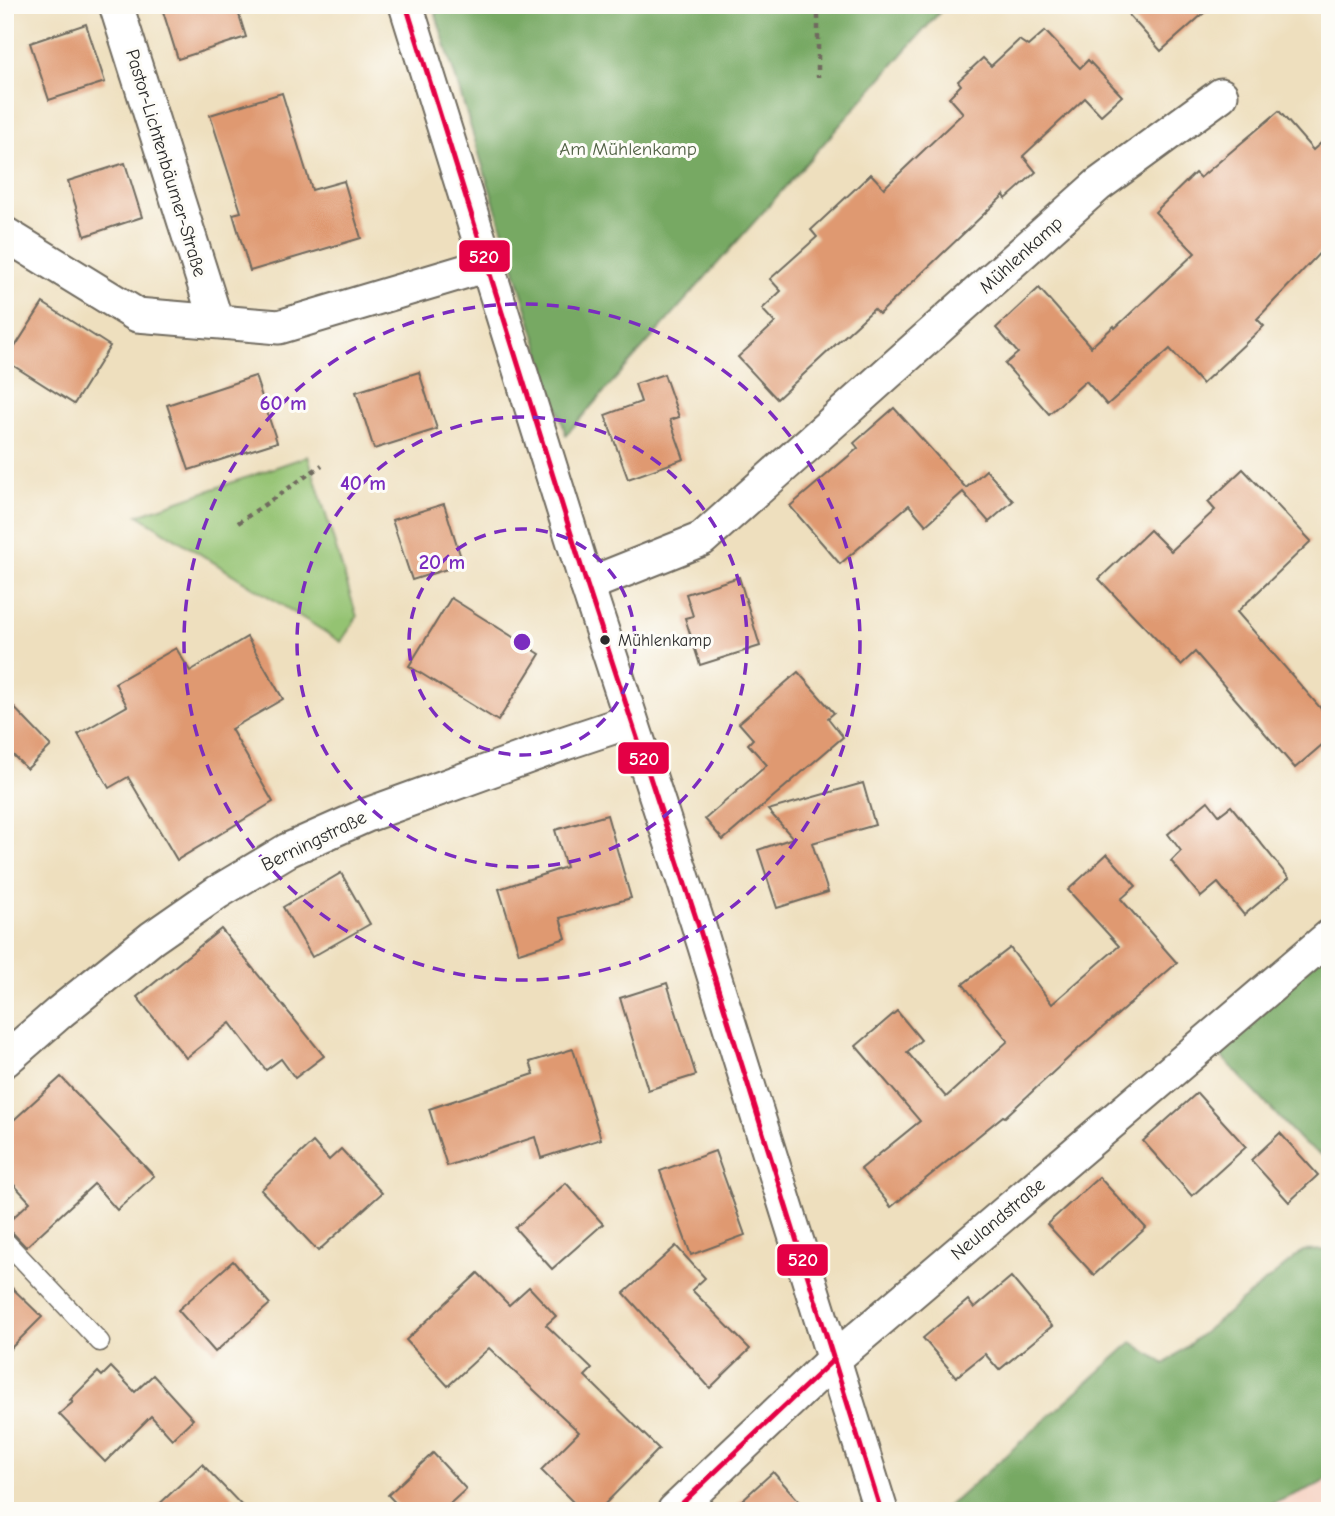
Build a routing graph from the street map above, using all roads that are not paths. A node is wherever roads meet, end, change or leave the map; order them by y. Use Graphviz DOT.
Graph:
graph roads {
  1 [pos="116,5"];
  2 [pos="406,5"];
  3 [pos="1221,95"];
  4 [pos="5,234"];
  5 [pos="487,265"];
  6 [pos="216,321"];
  7 [pos="587,585"];
  8 [pos="631,721"];
  9 [pos="1330,936"];
  10 [pos="5,1060"];
  11 [pos="5,1241"];
  12 [pos="100,1342"];
  13 [pos="834,1359"];
  14 [pos="674,1511"];
  15 [pos="881,1511"];
  1 -- 6 [label="street, Pastor-Lichtenbäumer-Straße"];
  2 -- 5 [label="street"];
  3 -- 7 [label="street, Mühlenkamp"];
  4 -- 6 [label="street"];
  5 -- 6 [label="street"];
  5 -- 7 [label="street"];
  7 -- 8 [label="street"];
  8 -- 10 [label="street, Berningstraße"];
  8 -- 13 [label="street"];
  9 -- 13 [label="street, Neulandstraße"];
  11 -- 12 [label="lane"];
  13 -- 14 [label="street, Neulandstraße"];
  13 -- 15 [label="street"];
}
